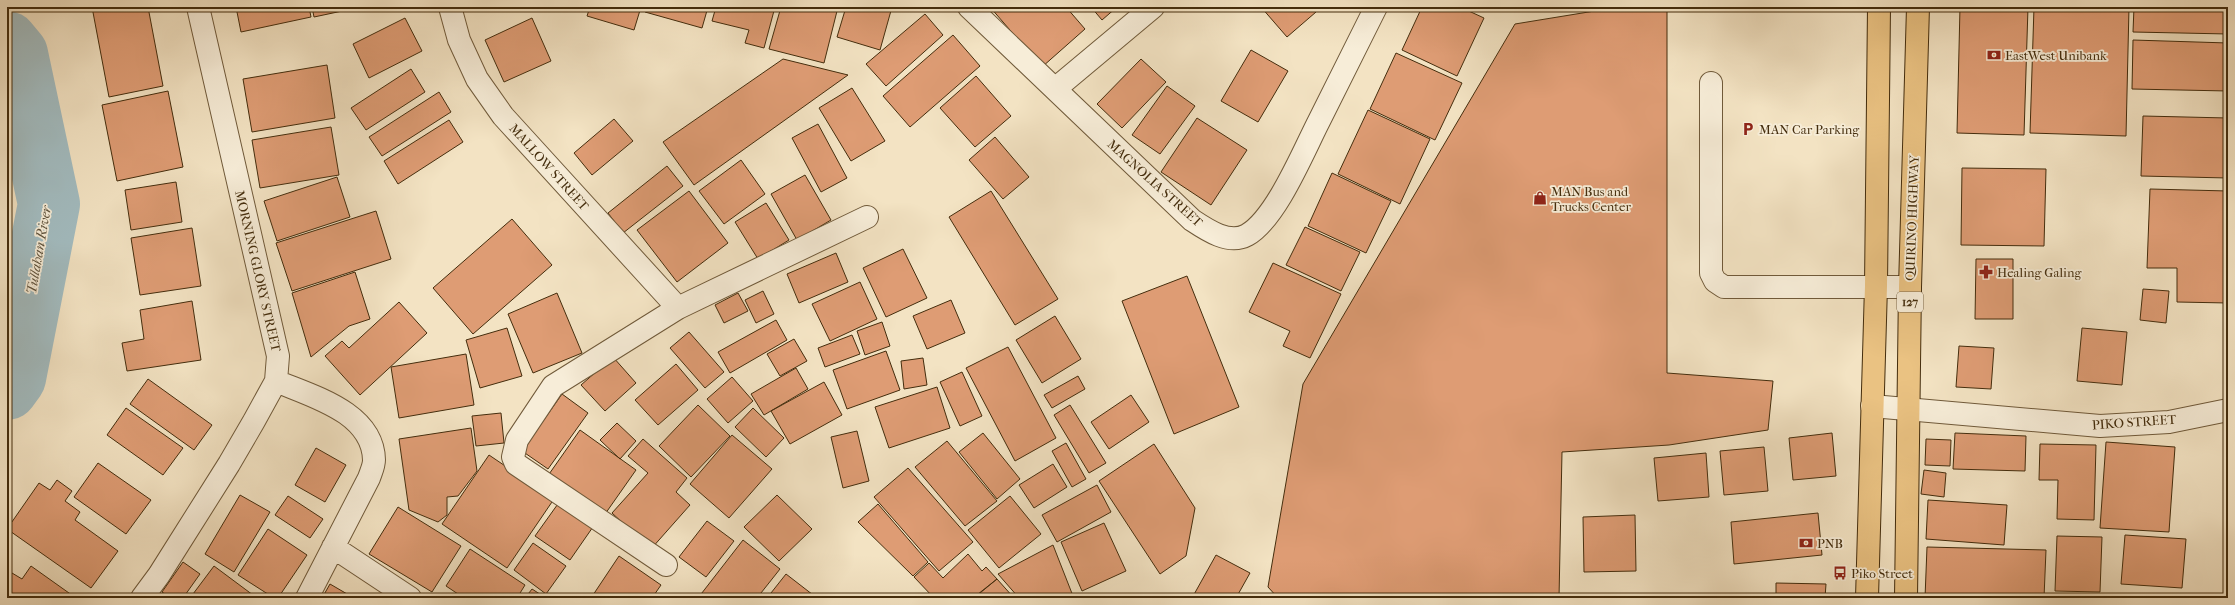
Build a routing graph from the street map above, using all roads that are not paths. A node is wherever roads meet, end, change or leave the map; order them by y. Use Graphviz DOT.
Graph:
graph roads {
  1 [pos="198,7"];
  2 [pos="450,7"];
  3 [pos="969,7"];
  4 [pos="1153,7"];
  5 [pos="1376,7"];
  6 [pos="1879,7"];
  7 [pos="1918,7"];
  8 [pos="1711,83"];
  9 [pos="1055,89"];
  10 [pos="867,217"];
  11 [pos="1876,286"];
  12 [pos="1910,287"];
  13 [pos="678,308"];
  14 [pos="276,380"];
  15 [pos="1872,406"];
  16 [pos="1908,410"];
  17 [pos="2228,410"];
  18 [pos="333,547"];
  19 [pos="666,565"];
  20 [pos="142,598"];
  21 [pos="307,598"];
  22 [pos="410,598"];
  23 [pos="1867,598"];
  24 [pos="1906,598"];
  1 -- 14 [label="street, MORNING GLORY STREET"];
  2 -- 13 [label="street, MALLOW STREET"];
  3 -- 9 [label="street, MAGNOLIA STREET"];
  4 -- 9 [label="street"];
  5 -- 9 [label="street, MAGNOLIA STREET"];
  6 -- 11 [label="main road"];
  7 -- 12 [label="main road, QUIRINO HIGHWAY / 127"];
  8 -- 11 [label="street"];
  10 -- 13 [label="street"];
  11 -- 12 [label="street"];
  11 -- 15 [label="main road"];
  12 -- 16 [label="main road, QUIRINO HIGHWAY / 127"];
  13 -- 19 [label="street"];
  14 -- 18 [label="street"];
  14 -- 20 [label="street, MORNING GLORY STREET"];
  15 -- 16 [label="street, PIKO STREET"];
  15 -- 23 [label="main road"];
  16 -- 17 [label="street, PIKO STREET"];
  16 -- 24 [label="main road, QUIRINO HIGHWAY / 127"];
  18 -- 21 [label="street"];
  18 -- 22 [label="street"];
}
